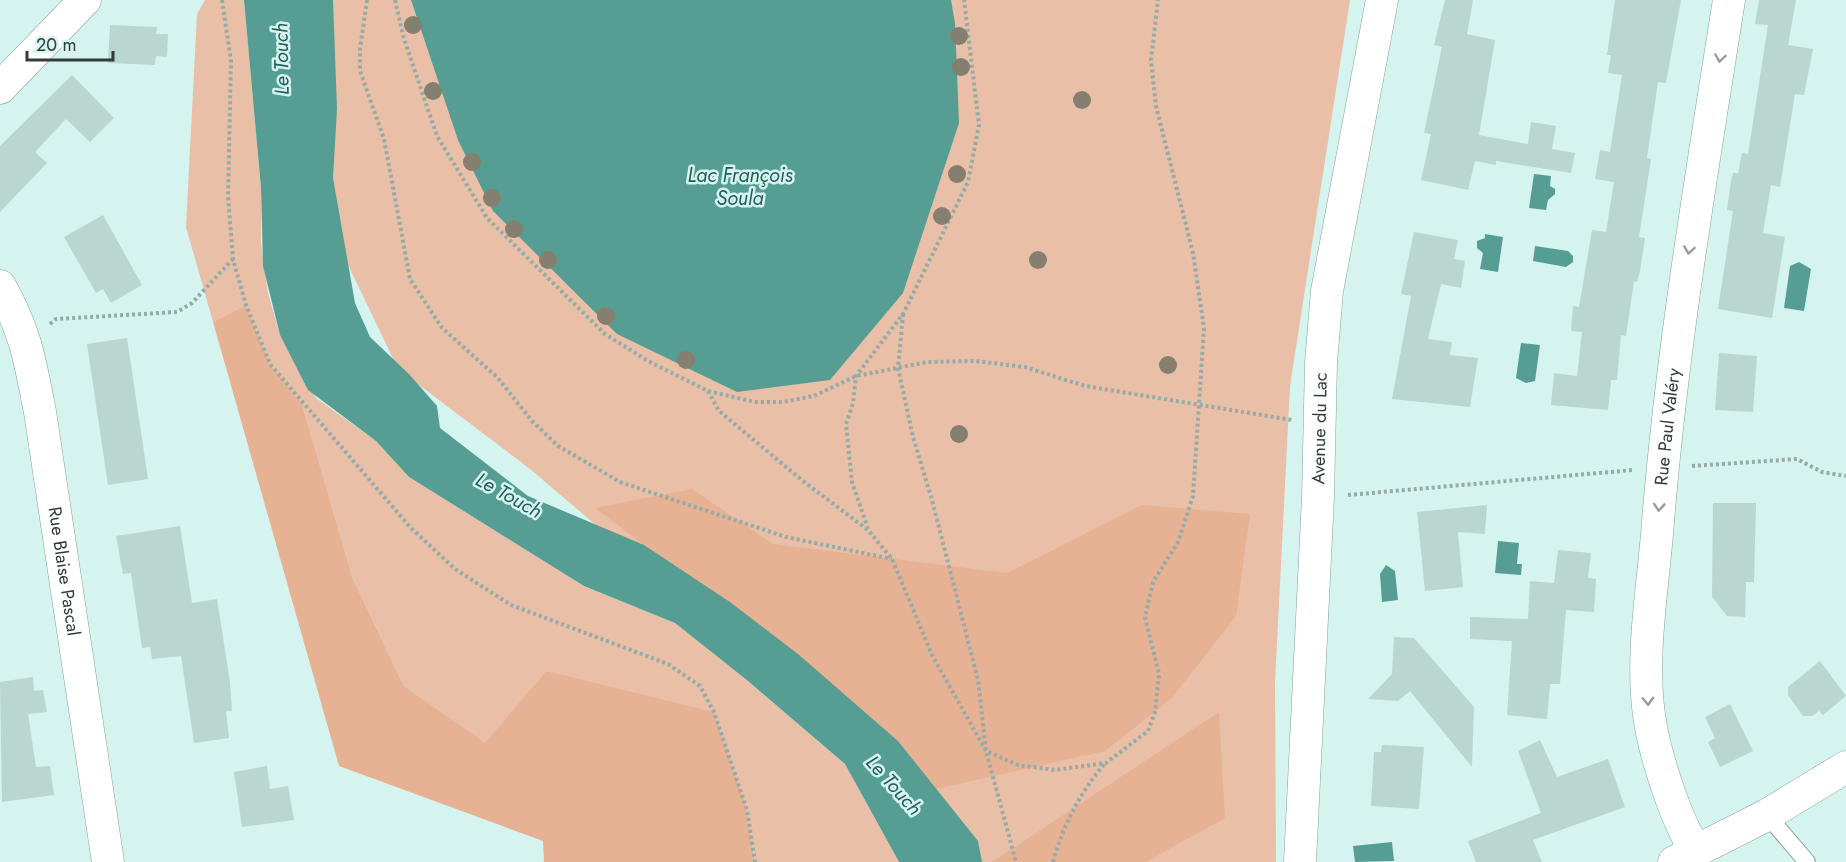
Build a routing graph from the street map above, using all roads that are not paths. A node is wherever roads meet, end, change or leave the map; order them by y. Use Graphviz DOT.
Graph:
graph roads {
  1 [pos="85,0"];
  2 [pos="1382,0"];
  3 [pos="1729,0"];
  4 [pos="0,88"];
  5 [pos="0,286"];
  6 [pos="1846,768"];
  7 [pos="1767,815"];
  8 [pos="1685,857"];
  9 [pos="108,862"];
  10 [pos="1300,862"];
  11 [pos="1807,862"];
  1 -- 4 [label="street"];
  2 -- 10 [label="street, Avenue du Lac"];
  3 -- 8 [label="street, Rue Paul Valéry, one-way"];
  5 -- 9 [label="street, Rue Blaise Pascal"];
  6 -- 7 [label="street"];
  7 -- 8 [label="street"];
  7 -- 11 [label="lane"];
}
